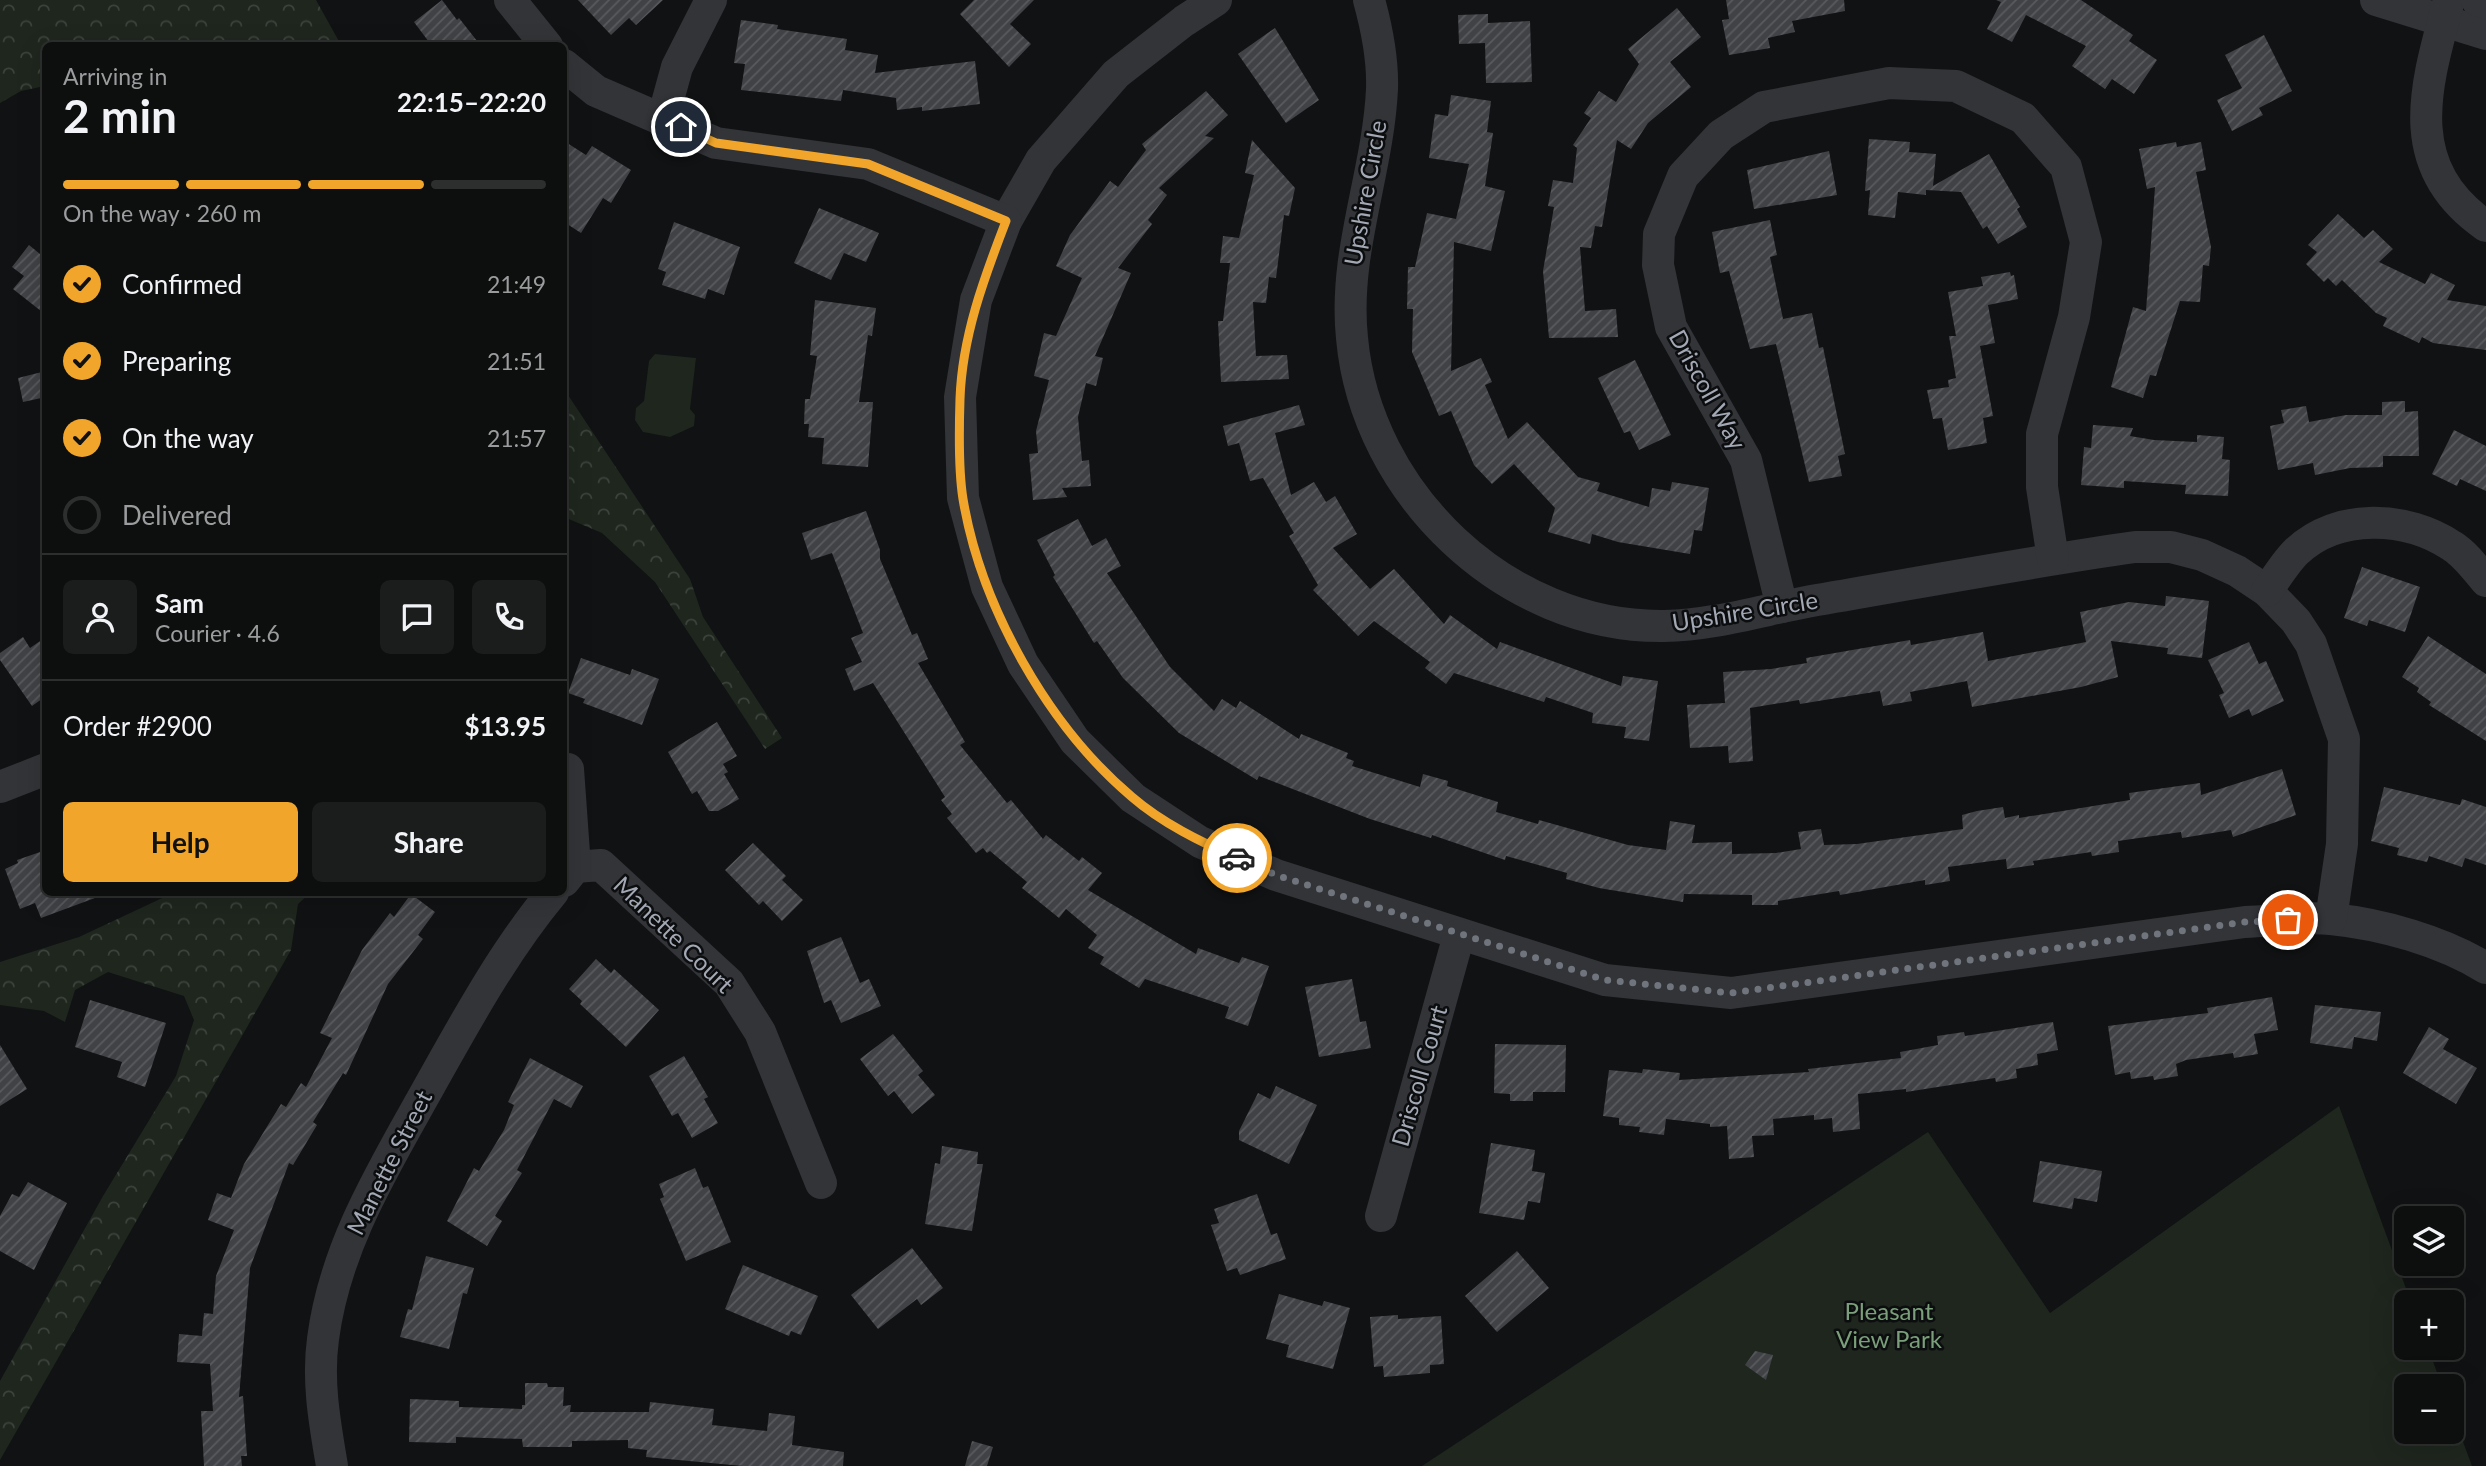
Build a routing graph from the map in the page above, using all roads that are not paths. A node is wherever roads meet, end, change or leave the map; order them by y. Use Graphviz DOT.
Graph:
graph roads {
  1 [pos="510,0"];
  2 [pos="711,0"];
  3 [pos="1216,0"];
  4 [pos="1369,0"];
  5 [pos="2376,0"];
  6 [pos="2477,0"];
  7 [pos="2486,3"];
  8 [pos="2447,10"];
  9 [pos="2486,34"];
  10 [pos="544,42"];
  11 [pos="567,67"];
  12 [pos="663,118"];
  13 [pos="1006,221"];
  14 [pos="2486,226"];
  15 [pos="2053,559"];
  16 [pos="2486,581"];
  17 [pos="2267,591"];
  18 [pos="1782,607"];
  19 [pos="568,769"];
  20 [pos="42,771"];
  21 [pos="0,787"];
  22 [pos="569,874"];
  23 [pos="551,896"];
  24 [pos="2330,919"];
  25 [pos="1459,935"];
  26 [pos="2486,968"];
  27 [pos="821,1183"];
  28 [pos="1381,1216"];
  29 [pos="332,1466"];
  1 -- 10 [label="street"];
  2 -- 12 [label="street"];
  3 -- 13 [label="street"];
  4 -- 18 [label="street, Upshire Circle"];
  5 -- 8 [label="street"];
  6 -- 7 [label="street"];
  8 -- 9 [label="street"];
  8 -- 14 [label="street"];
  11 -- 12 [label="street"];
  12 -- 13 [label="street"];
  13 -- 25 [label="street"];
  15 -- 17 [label="street, Upshire Circle"];
  15 -- 18 [label="street, Upshire Circle"];
  15 -- 18 [label="street, Driscoll Way"];
  16 -- 17 [label="street"];
  17 -- 24 [label="street, Upshire Circle"];
  19 -- 22 [label="street"];
  20 -- 21 [label="street"];
  22 -- 27 [label="street, Manette Court"];
  23 -- 29 [label="street, Manette Street"];
  24 -- 25 [label="street"];
  24 -- 26 [label="street"];
  25 -- 28 [label="street, Driscoll Court"];
}
